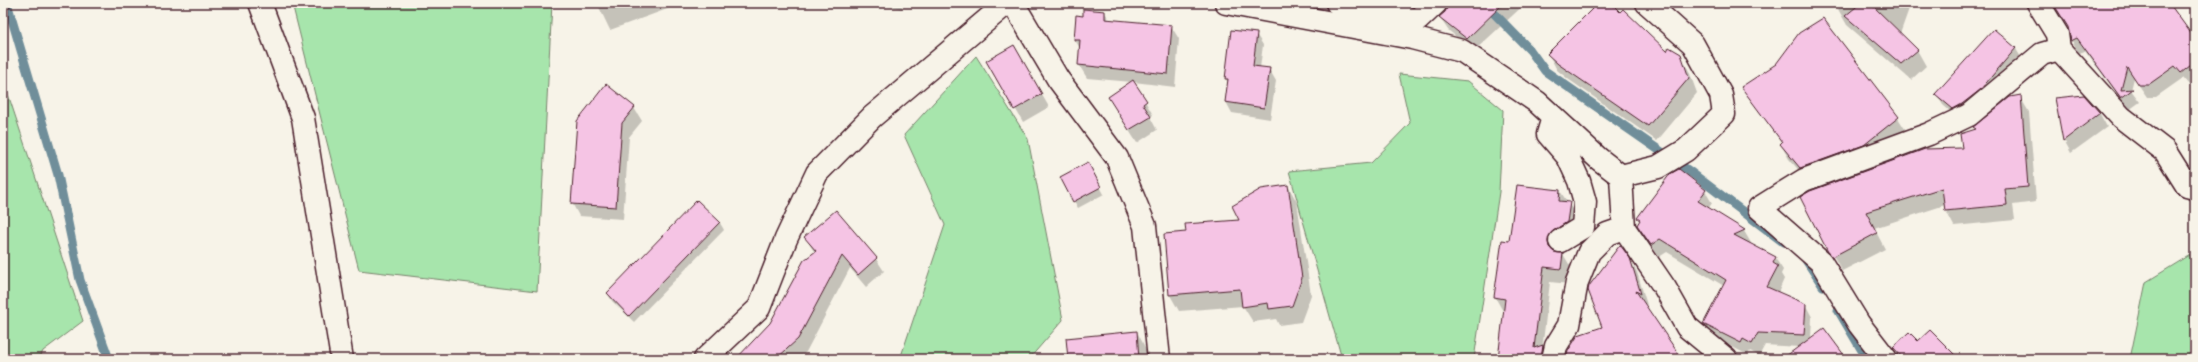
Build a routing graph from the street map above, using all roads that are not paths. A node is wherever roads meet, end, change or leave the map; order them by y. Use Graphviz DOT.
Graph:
graph roads {
  1 [pos="260,3"];
  2 [pos="1007,3"];
  3 [pos="1013,3"];
  4 [pos="1226,3"];
  5 [pos="1337,3"];
  6 [pos="1436,3"];
  7 [pos="1647,3"];
  8 [pos="2038,3"];
  9 [pos="1249,4"];
  10 [pos="2059,48"];
  11 [pos="1553,117"];
  12 [pos="1621,176"];
  13 [pos="2195,188"];
  14 [pos="1624,228"];
  15 [pos="1560,241"];
  16 [pos="342,359"];
  17 [pos="706,359"];
  18 [pos="1159,359"];
  19 [pos="1553,359"];
  20 [pos="1726,359"];
  21 [pos="1886,359"];
  1 -- 16 [label="street"];
  2 -- 17 [label="street"];
  3 -- 18 [label="street"];
  4 -- 9 [label="street"];
  5 -- 6 [label="street"];
  7 -- 12 [label="street"];
  8 -- 10 [label="street"];
  9 -- 11 [label="street"];
  10 -- 13 [label="street"];
  10 -- 21 [label="street"];
  11 -- 12 [label="street"];
  11 -- 15 [label="street"];
  12 -- 14 [label="street"];
  14 -- 19 [label="street"];
  14 -- 20 [label="street"];
}
